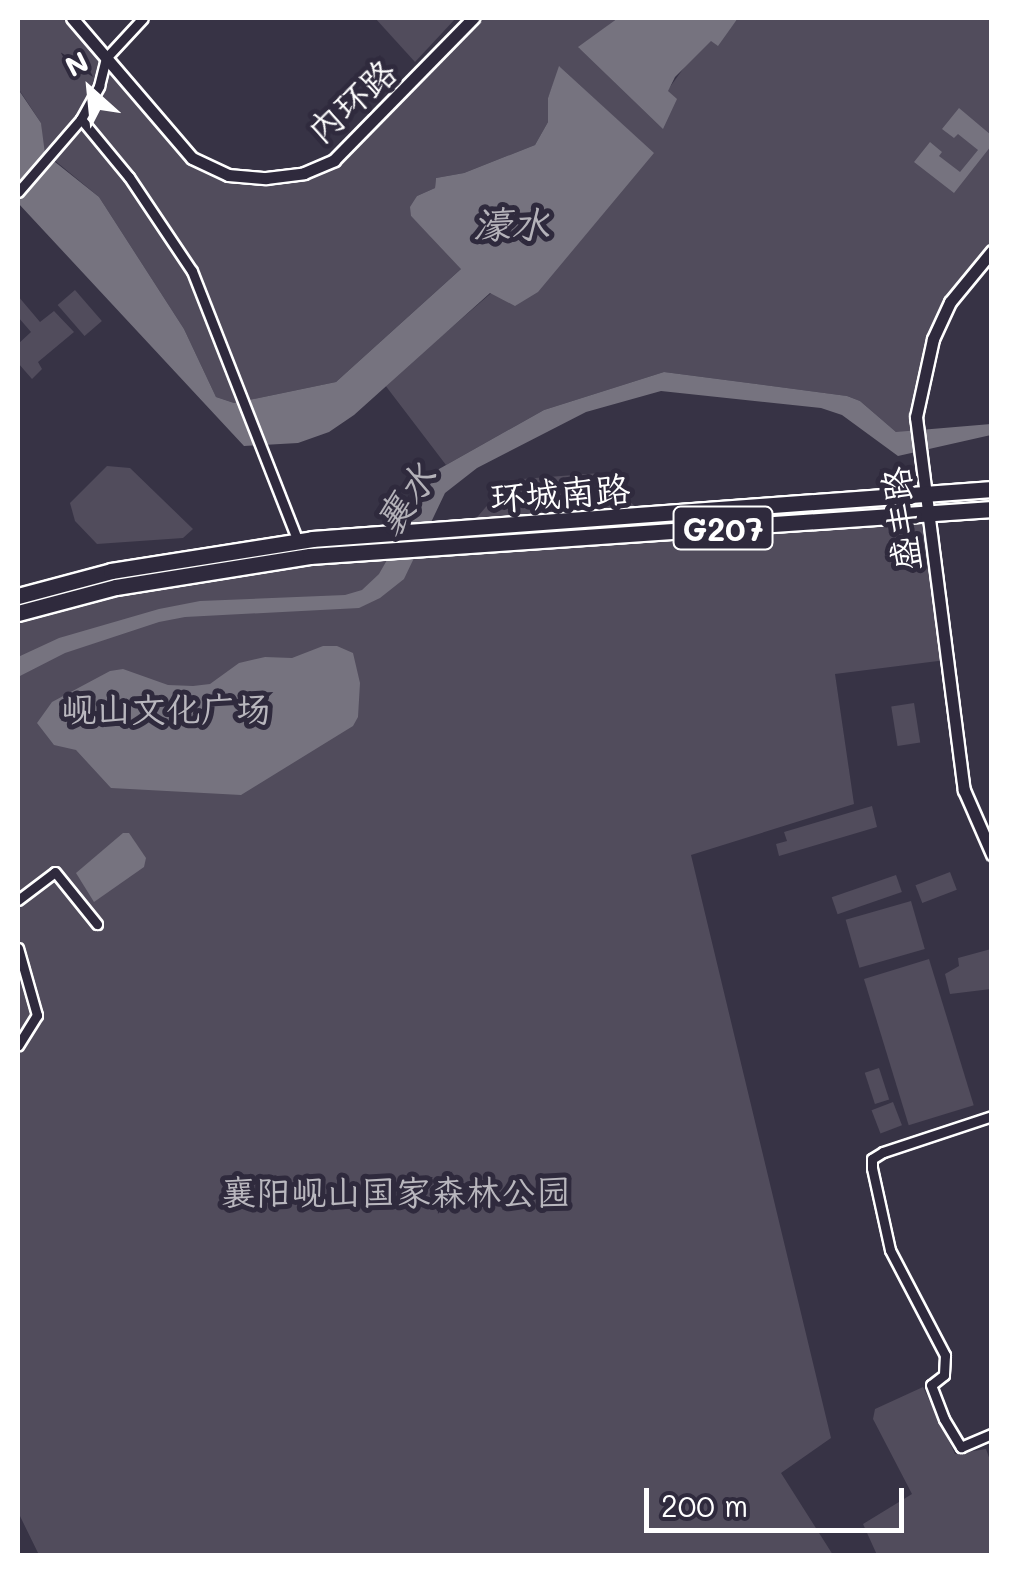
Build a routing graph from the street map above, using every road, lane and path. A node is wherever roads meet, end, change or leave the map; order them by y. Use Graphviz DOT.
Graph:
graph roads {
  1 [pos="72,18"];
  2 [pos="143,18"];
  3 [pos="474,18"];
  4 [pos="106,58"];
  5 [pos="81,118"];
  6 [pos="18,192"];
  7 [pos="992,251"];
  8 [pos="992,489"];
  9 [pos="923,494"];
  10 [pos="992,509"];
  11 [pos="925,513"];
  12 [pos="454,538"];
  13 [pos="298,541"];
  14 [pos="18,596"];
  15 [pos="18,613"];
  16 [pos="992,854"];
  17 [pos="18,900"];
  18 [pos="97,924"];
  19 [pos="18,948"];
  20 [pos="18,1046"];
  21 [pos="992,1116"];
  22 [pos="992,1434"];
  1 -- 4 [label="street, 内环路"];
  2 -- 4 [label="street"];
  3 -- 4 [label="street, 内环路"];
  4 -- 5 [label="street"];
  5 -- 6 [label="street"];
  5 -- 13 [label="street"];
  7 -- 9 [label="street, 盛丰路"];
  8 -- 9 [label="highway, 环城南路"];
  9 -- 11 [label="street, 盛丰路"];
  9 -- 12 [label="highway, 环城南路"];
  10 -- 11 [label="highway, 环城南路 / G207"];
  11 -- 12 [label="highway, 环城南路 / G207"];
  11 -- 16 [label="street, 盛丰路"];
  12 -- 13 [label="highway, 环城南路"];
  12 -- 15 [label="highway, 环城南路 / G207"];
  13 -- 14 [label="highway, 环城南路"];
  17 -- 18 [label="street"];
  19 -- 20 [label="street"];
  21 -- 22 [label="street"];
}
